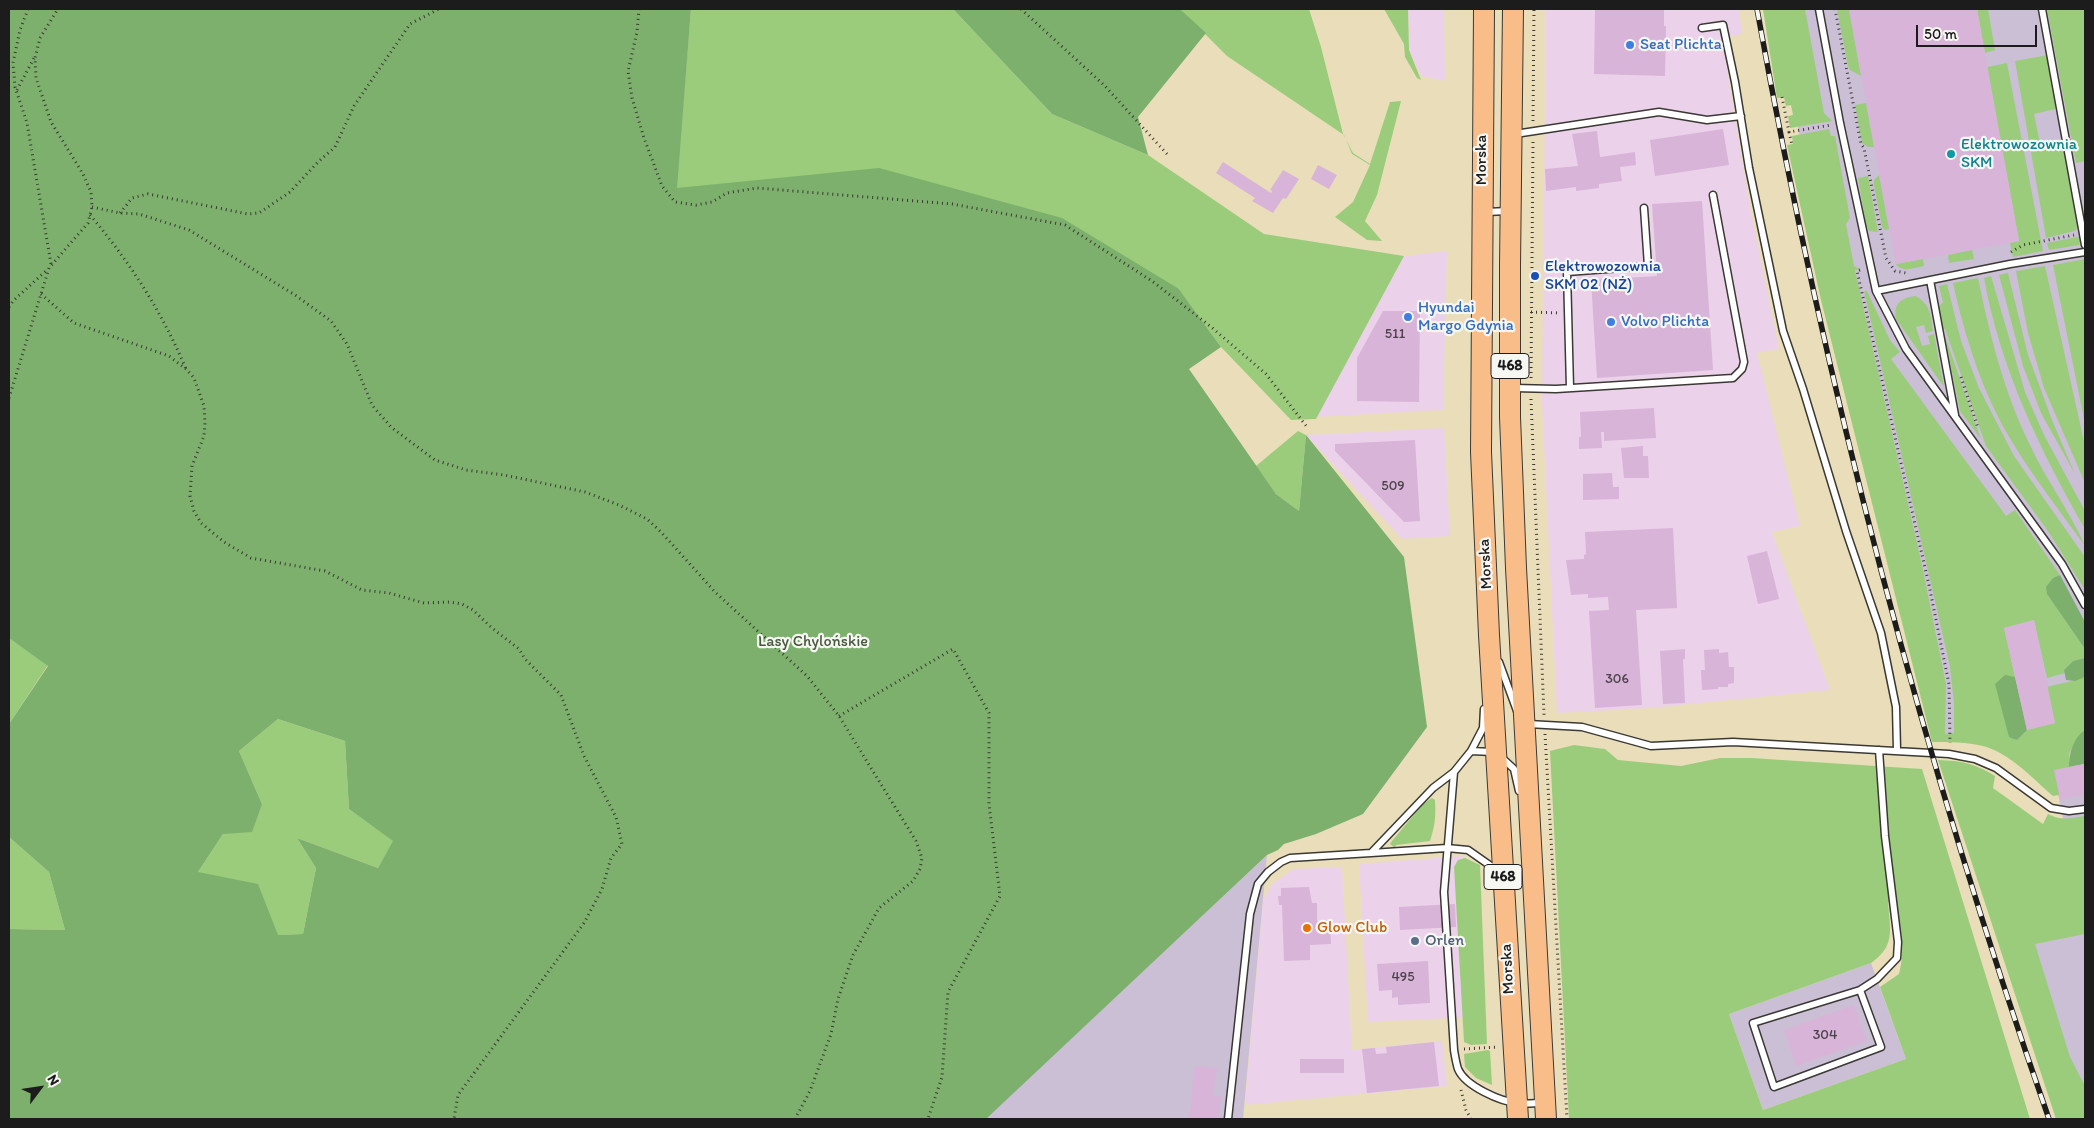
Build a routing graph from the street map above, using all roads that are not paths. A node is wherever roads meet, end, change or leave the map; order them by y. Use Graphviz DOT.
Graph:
graph roads {
  1 [pos="1484,9"];
  2 [pos="1513,9"];
  3 [pos="1819,9"];
  4 [pos="2042,9"];
  5 [pos="1702,28"];
  6 [pos="1741,116"];
  7 [pos="1511,134"];
  8 [pos="1713,196"];
  9 [pos="1644,208"];
  10 [pos="1510,211"];
  11 [pos="1482,212"];
  12 [pos="2085,245"];
  13 [pos="2085,252"];
  14 [pos="1927,280"];
  15 [pos="1876,291"];
  16 [pos="1510,388"];
  17 [pos="1570,388"];
  18 [pos="1955,416"];
  19 [pos="2085,605"];
  20 [pos="1489,635"];
  21 [pos="1525,724"];
  22 [pos="1879,750"];
  23 [pos="1897,750"];
  24 [pos="1471,751"];
  25 [pos="1496,752"];
  26 [pos="1454,772"];
  27 [pos="2085,809"];
  28 [pos="1531,843"];
  29 [pos="1447,848"];
  30 [pos="1371,853"];
  31 [pos="1503,875"];
  32 [pos="1860,990"];
  33 [pos="1515,1111"];
  34 [pos="1545,1111"];
  35 [pos="1228,1119"];
  1 -- 11 [label="main road, Morska / 468"];
  2 -- 7 [label="main road, Morska / 468"];
  3 -- 15 [label="lane"];
  4 -- 12 [label="lane"];
  5 -- 6 [label="lane"];
  6 -- 7 [label="lane"];
  6 -- 23 [label="lane"];
  7 -- 10 [label="main road, Morska / 468"];
  8 -- 17 [label="lane"];
  9 -- 17 [label="lane"];
  10 -- 11 [label="lane"];
  10 -- 16 [label="main road, Morska / 468"];
  11 -- 20 [label="main road, Morska / 468"];
  13 -- 14 [label="lane"];
  14 -- 15 [label="lane"];
  14 -- 18 [label="lane"];
  15 -- 18 [label="lane"];
  16 -- 17 [label="lane"];
  16 -- 21 [label="main road, Morska / 468"];
  18 -- 19 [label="lane"];
  20 -- 21 [label="lane"];
  20 -- 24 [label="lane"];
  20 -- 25 [label="main road, Morska / 468"];
  21 -- 22 [label="lane"];
  21 -- 28 [label="main road, Morska / 468"];
  22 -- 23 [label="lane"];
  22 -- 32 [label="lane"];
  23 -- 27 [label="lane"];
  24 -- 25 [label="lane"];
  24 -- 26 [label="lane"];
  25 -- 28 [label="lane"];
  25 -- 31 [label="main road, Morska / 468"];
  26 -- 29 [label="lane"];
  26 -- 30 [label="lane"];
  28 -- 34 [label="main road, Morska / 468"];
  29 -- 30 [label="lane"];
  29 -- 31 [label="lane"];
  29 -- 33 [label="lane"];
  30 -- 35 [label="lane"];
  31 -- 33 [label="main road, Morska / 468"];
  32 -- 32 [label="lane"];
  33 -- 34 [label="lane"];
}
